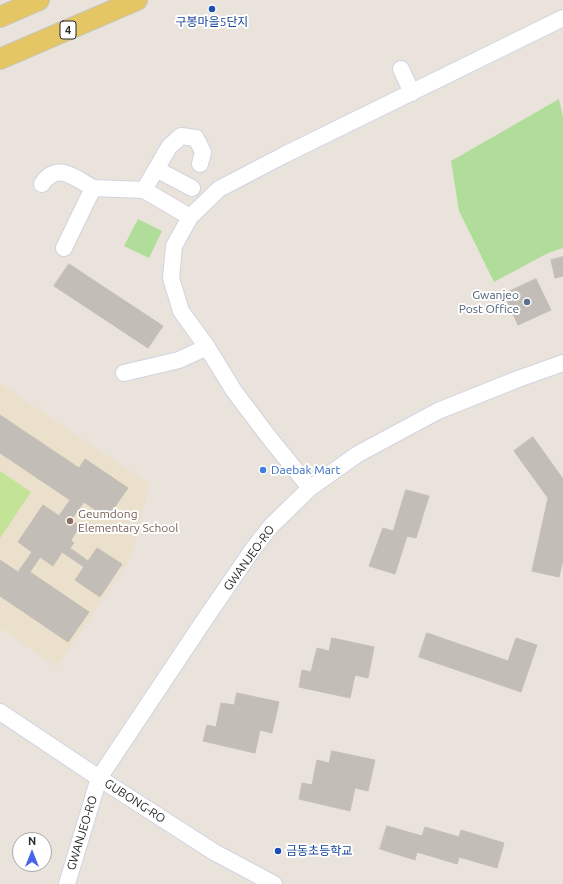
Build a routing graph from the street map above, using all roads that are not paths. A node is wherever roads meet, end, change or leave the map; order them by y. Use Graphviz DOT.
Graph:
graph roads {
  1 [pos="137,0"];
  2 [pos="27,2"];
  3 [pos="0,17"];
  4 [pos="563,18"];
  5 [pos="0,60"];
  6 [pos="401,69"];
  7 [pos="412,94"];
  8 [pos="200,164"];
  9 [pos="156,169"];
  10 [pos="42,184"];
  11 [pos="93,188"];
  12 [pos="192,188"];
  13 [pos="144,190"];
  14 [pos="190,217"];
  15 [pos="64,248"];
  16 [pos="207,347"];
  17 [pos="563,363"];
  18 [pos="124,373"];
  19 [pos="310,488"];
  20 [pos="0,712"];
  21 [pos="99,778"];
  22 [pos="67,884"];
  23 [pos="274,884"];
  1 -- 5 [label="main road, 4"];
  2 -- 3 [label="main road"];
  4 -- 7 [label="street"];
  6 -- 7 [label="street"];
  7 -- 14 [label="street"];
  8 -- 9 [label="street"];
  9 -- 12 [label="street"];
  9 -- 13 [label="street"];
  10 -- 11 [label="street"];
  11 -- 13 [label="street"];
  11 -- 15 [label="street"];
  13 -- 14 [label="street"];
  14 -- 16 [label="street"];
  16 -- 18 [label="street"];
  16 -- 19 [label="street"];
  17 -- 19 [label="street, GWANJEO-RO"];
  19 -- 21 [label="street, GWANJEO-RO"];
  20 -- 21 [label="street, GUBONG-RO"];
  21 -- 22 [label="street, GWANJEO-RO"];
  21 -- 23 [label="street, GUBONG-RO"];
}
